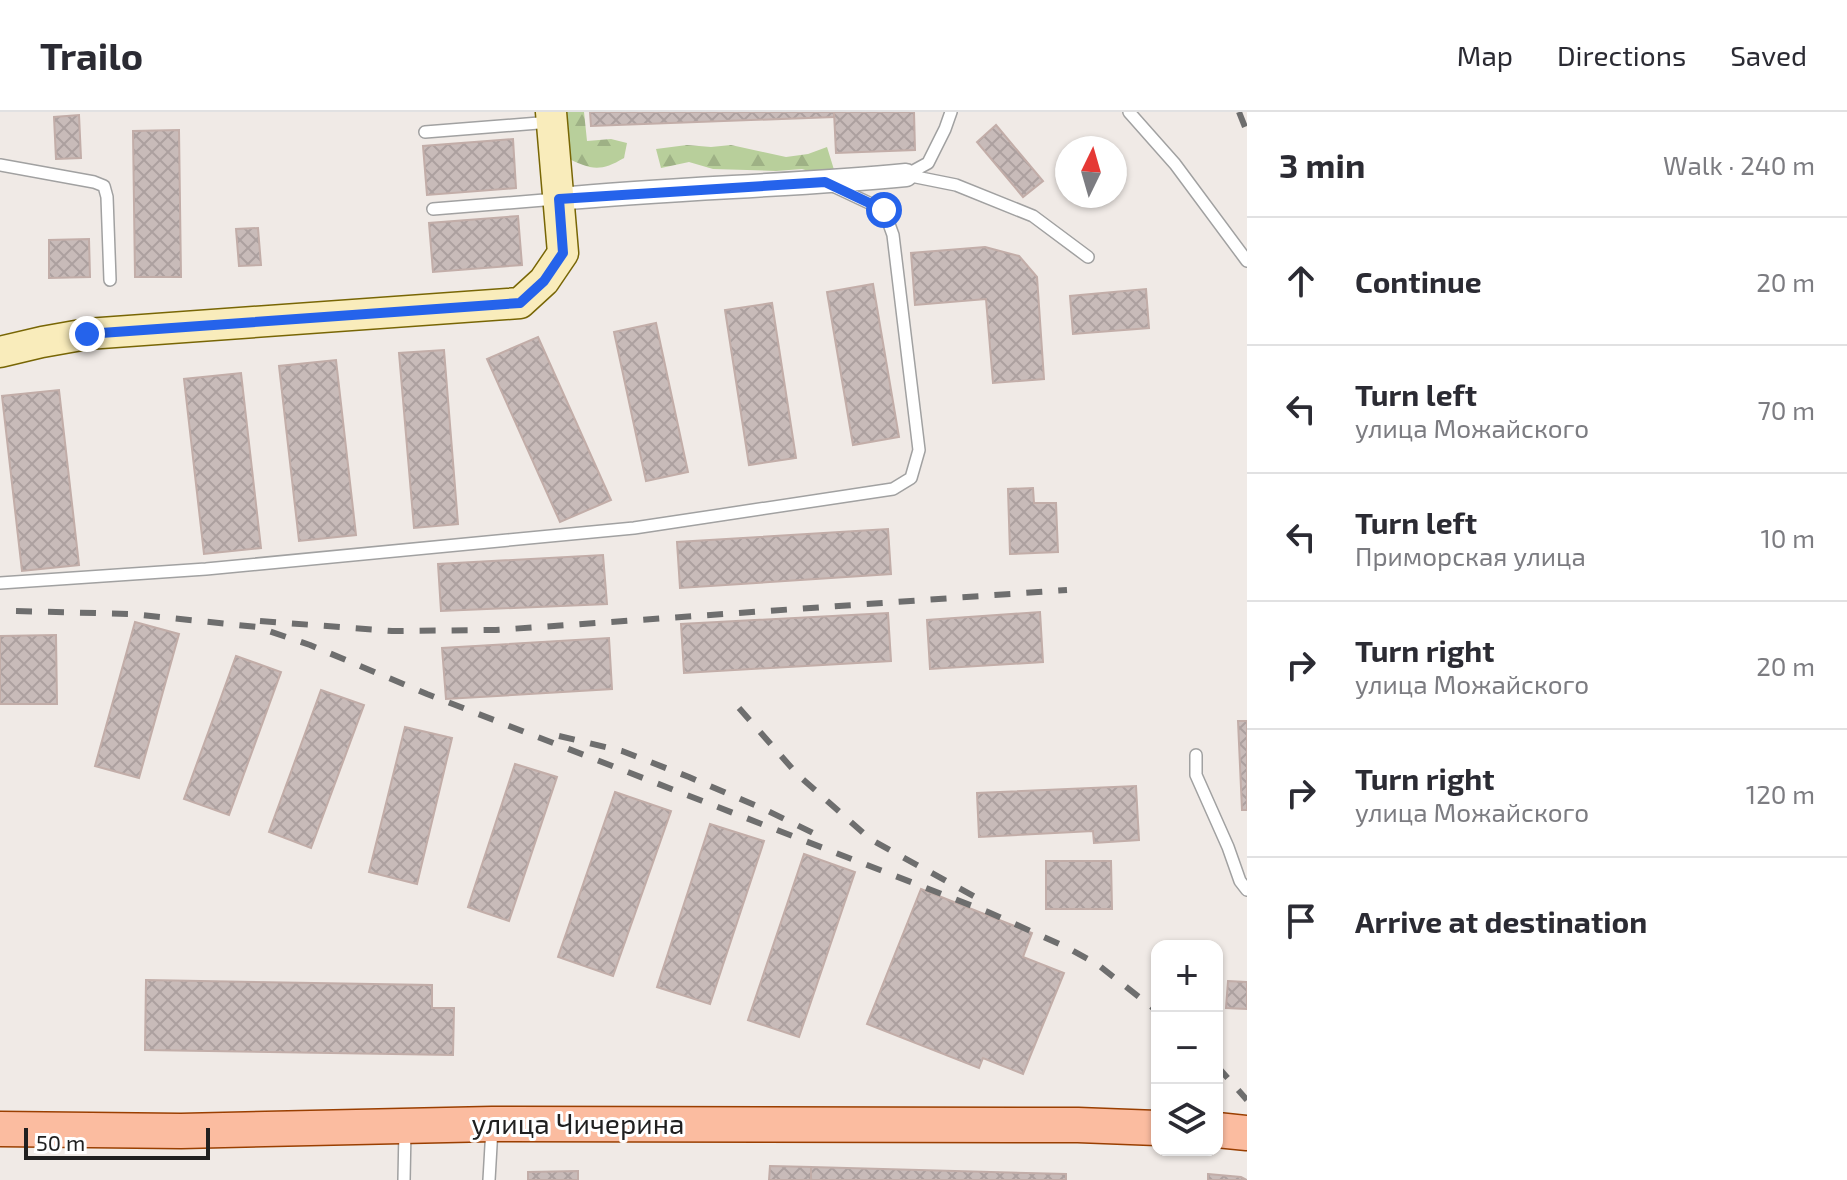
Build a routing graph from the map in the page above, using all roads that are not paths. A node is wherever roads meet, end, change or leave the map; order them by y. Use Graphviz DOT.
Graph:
graph roads {
  1 [pos="951,112"];
  2 [pos="1129,112"];
  3 [pos="552,117"];
  4 [pos="425,132"];
  5 [pos="0,165"];
  6 [pos="906,175"];
  7 [pos="825,182"];
  8 [pos="559,199"];
  9 [pos="433,209"];
  10 [pos="1088,257"];
  11 [pos="1247,261"];
  12 [pos="110,280"];
  13 [pos="0,352"];
  14 [pos="0,583"];
  15 [pos="1196,755"];
  16 [pos="1247,890"];
  17 [pos="492,1124"];
  18 [pos="405,1125"];
  19 [pos="1151,1128"];
  20 [pos="0,1129"];
  21 [pos="1223,1131"];
  22 [pos="1247,1133"];
  23 [pos="404,1180"];
  24 [pos="489,1180"];
  1 -- 6 [label="lane"];
  2 -- 11 [label="lane"];
  3 -- 4 [label="lane"];
  3 -- 8 [label="main road"];
  5 -- 12 [label="lane"];
  6 -- 7 [label="street"];
  6 -- 10 [label="lane"];
  7 -- 8 [label="street"];
  7 -- 14 [label="lane"];
  8 -- 9 [label="lane"];
  8 -- 13 [label="main road"];
  15 -- 16 [label="lane"];
  17 -- 18 [label="main road, улица Чичерина"];
  17 -- 19 [label="main road, улица Чичерина"];
  17 -- 24 [label="lane"];
  18 -- 20 [label="main road, улица Чичерина"];
  18 -- 23 [label="lane"];
  21 -- 22 [label="main road"];
}
